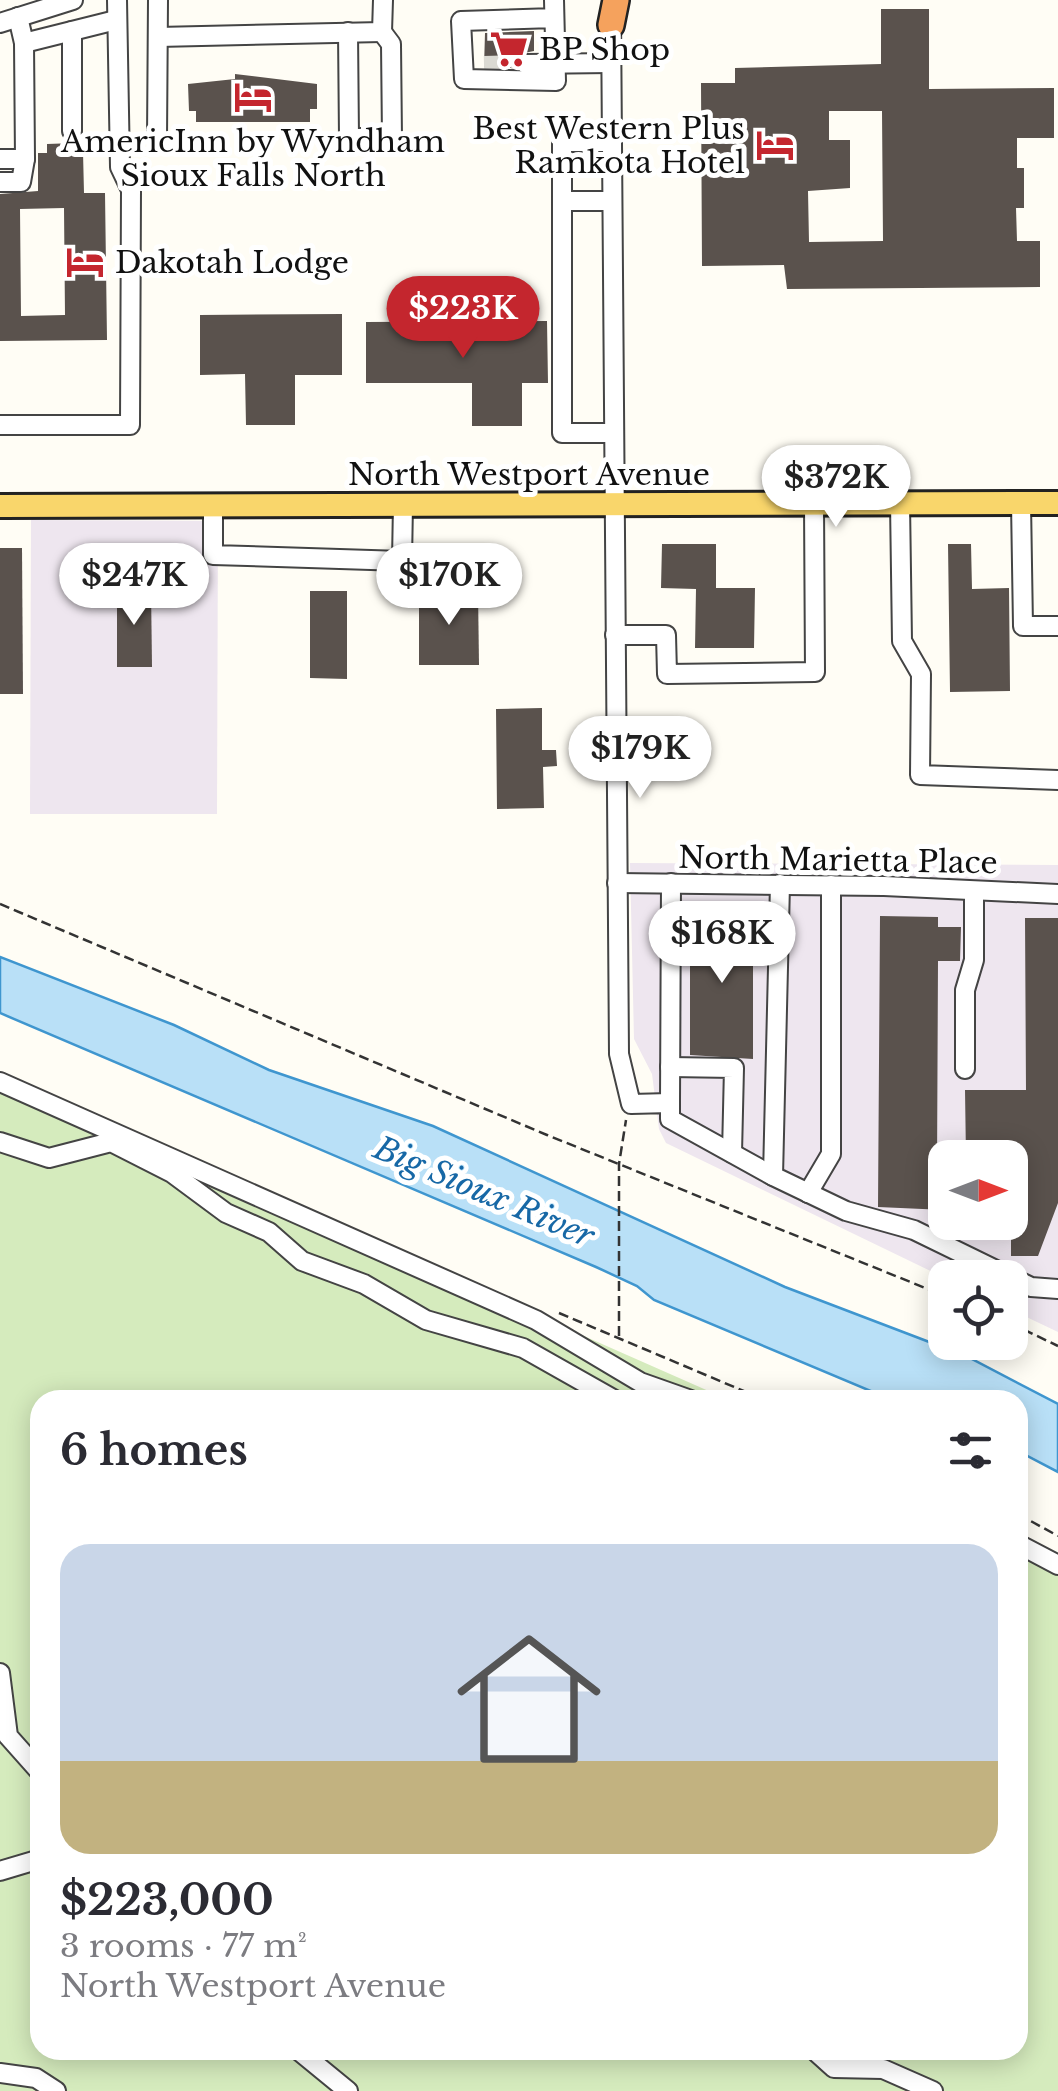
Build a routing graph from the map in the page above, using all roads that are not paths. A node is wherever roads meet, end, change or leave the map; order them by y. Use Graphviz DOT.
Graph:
graph roads {
  1 [pos="73,0"];
  2 [pos="117,0"];
  3 [pos="158,0"];
  4 [pos="383,0"];
  5 [pos="479,0"];
  6 [pos="613,8"];
  7 [pos="554,9"];
  8 [pos="9,20"];
  9 [pos="116,20"];
  10 [pos="479,20"];
  11 [pos="72,31"];
  12 [pos="348,32"];
  13 [pos="382,32"];
  14 [pos="158,38"];
  15 [pos="24,43"];
  16 [pos="557,62"];
  17 [pos="526,64"];
  18 [pos="611,64"];
  19 [pos="463,66"];
  20 [pos="484,66"];
  21 [pos="72,131"];
  22 [pos="157,139"];
  23 [pos="612,142"];
  24 [pos="0,159"];
  25 [pos="25,159"];
  26 [pos="0,182"];
  27 [pos="562,201"];
  28 [pos="612,201"];
  29 [pos="0,425"];
  30 [pos="614,432"];
  31 [pos="1020,503"];
  32 [pos="1058,503"];
  33 [pos="403,504"];
  34 [pos="614,504"];
  35 [pos="814,504"];
  36 [pos="900,504"];
  37 [pos="214,505"];
  38 [pos="0,506"];
  39 [pos="1058,626"];
  40 [pos="615,635"];
  41 [pos="1058,780"];
  42 [pos="616,883"];
  43 [pos="671,883"];
  44 [pos="780,884"];
  45 [pos="831,885"];
  46 [pos="974,890"];
  47 [pos="1058,894"];
  48 [pos="670,1067"];
  49 [pos="965,1069"];
  50 [pos="0,1082"];
  51 [pos="670,1103"];
  52 [pos="0,1142"];
  53 [pos="732,1154"];
  54 [pos="773,1176"];
  55 [pos="808,1193"];
  56 [pos="1058,1289"];
  57 [pos="598,1390"];
  58 [pos="662,1390"];
  59 [pos="1028,1549"];
  60 [pos="1058,1565"];
  61 [pos="0,1673"];
  62 [pos="30,1761"];
  63 [pos="30,1862"];
  64 [pos="0,1871"];
  65 [pos="308,2060"];
  66 [pos="825,2060"];
  67 [pos="0,2073"];
  68 [pos="56,2091"];
  69 [pos="348,2091"];
  70 [pos="933,2091"];
  1 -- 8 [label="street"];
  2 -- 9 [label="street"];
  3 -- 14 [label="street"];
  4 -- 13 [label="street"];
  5 -- 10 [label="street"];
  6 -- 18 [label="street"];
  7 -- 10 [label="street"];
  7 -- 16 [label="street"];
  8 -- 15 [label="street"];
  9 -- 11 [label="street"];
  9 -- 29 [label="street"];
  10 -- 19 [label="street"];
  11 -- 15 [label="street"];
  11 -- 21 [label="street"];
  12 -- 13 [label="street"];
  12 -- 13 [label="street"];
  12 -- 14 [label="street"];
  14 -- 22 [label="street"];
  15 -- 25 [label="street"];
  16 -- 17 [label="street"];
  16 -- 18 [label="street"];
  16 -- 19 [label="street"];
  18 -- 23 [label="street"];
  19 -- 20 [label="street"];
  23 -- 27 [label="street"];
  23 -- 28 [label="street"];
  24 -- 25 [label="street"];
  25 -- 26 [label="street"];
  27 -- 28 [label="street"];
  27 -- 30 [label="street"];
  28 -- 30 [label="street"];
  30 -- 34 [label="street"];
  31 -- 32 [label="main road, North Westport Avenue"];
  31 -- 36 [label="main road, North Westport Avenue"];
  31 -- 39 [label="street"];
  33 -- 34 [label="main road, North Westport Avenue"];
  33 -- 37 [label="main road, North Westport Avenue"];
  33 -- 37 [label="street"];
  34 -- 35 [label="main road, North Westport Avenue"];
  34 -- 40 [label="street"];
  35 -- 36 [label="main road, North Westport Avenue"];
  35 -- 40 [label="street"];
  36 -- 41 [label="street"];
  37 -- 38 [label="main road, North Westport Avenue"];
  40 -- 42 [label="street"];
  42 -- 43 [label="street, North Marietta Place"];
  42 -- 51 [label="street"];
  43 -- 44 [label="street, North Marietta Place"];
  43 -- 48 [label="street"];
  44 -- 45 [label="street, North Marietta Place"];
  44 -- 54 [label="street"];
  45 -- 46 [label="street, North Marietta Place"];
  45 -- 55 [label="street"];
  46 -- 47 [label="street, North Marietta Place"];
  46 -- 49 [label="street"];
  48 -- 51 [label="street"];
  48 -- 53 [label="street"];
  50 -- 58 [label="street"];
  51 -- 53 [label="street"];
  52 -- 57 [label="street"];
  53 -- 54 [label="street"];
  54 -- 55 [label="street"];
  55 -- 56 [label="street"];
  59 -- 60 [label="street"];
  61 -- 62 [label="street"];
  63 -- 64 [label="street"];
  65 -- 69 [label="street"];
  66 -- 70 [label="street"];
  67 -- 68 [label="street"];
}
